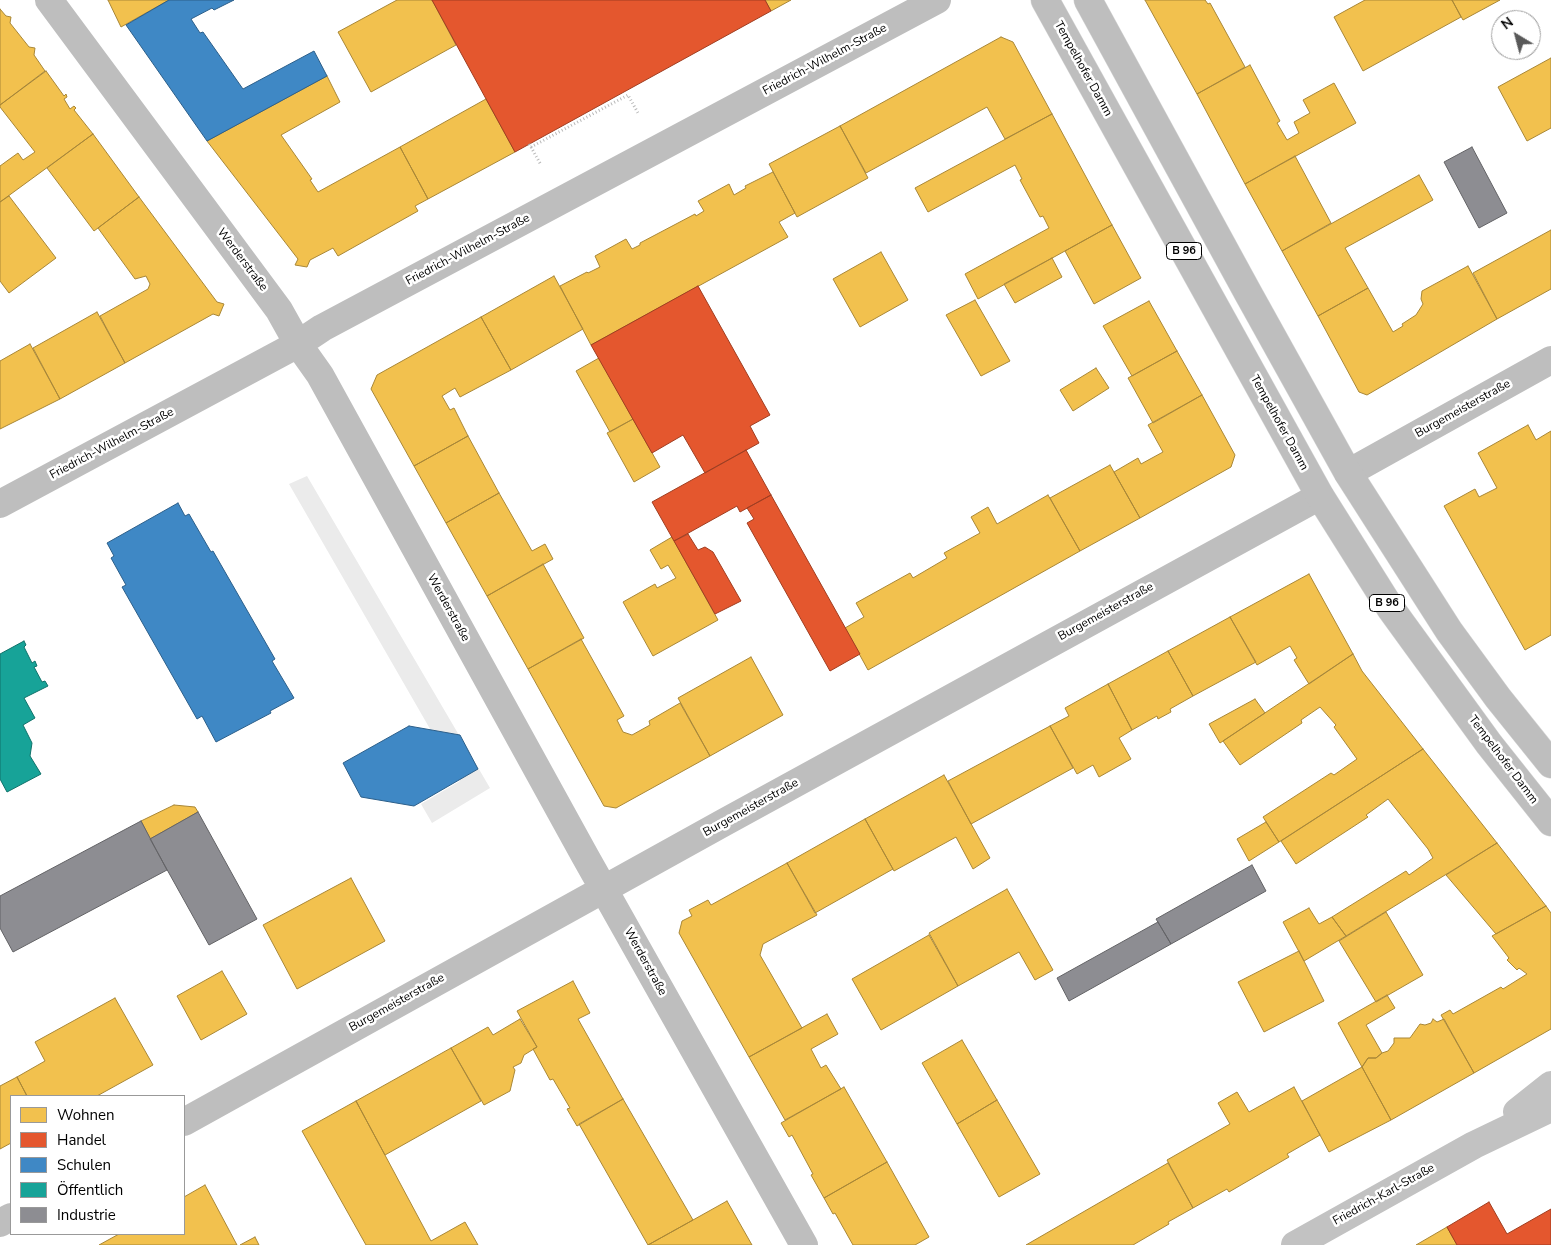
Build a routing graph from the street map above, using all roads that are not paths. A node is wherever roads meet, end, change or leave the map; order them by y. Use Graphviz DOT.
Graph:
graph roads {
  1 [pos="49,0"];
  2 [pos="937,0"];
  3 [pos="1045,0"];
  4 [pos="1088,0"];
  5 [pos="298,344"];
  6 [pos="1551,360"];
  7 [pos="1348,472"];
  8 [pos="1320,496"];
  9 [pos="0,504"];
  10 [pos="1551,764"];
  11 [pos="1551,822"];
  12 [pos="604,890"];
  13 [pos="1551,1085"];
  14 [pos="1551,1108"];
  15 [pos="185,1121"];
  16 [pos="1474,1145"];
  17 [pos="804,1245"];
  18 [pos="1295,1245"];
  1 -- 5 [label="street, Werderstraße"];
  2 -- 5 [label="street, Friedrich-Wilhelm-Straße"];
  3 -- 8 [label="street, Tempelhofer Damm / B 96"];
  4 -- 7 [label="street, B 96"];
  5 -- 9 [label="street, Friedrich-Wilhelm-Straße"];
  5 -- 12 [label="street, Werderstraße"];
  6 -- 7 [label="street, Burgemeisterstraße"];
  7 -- 10 [label="street, B 96"];
  8 -- 11 [label="street, Tempelhofer Damm / B 96"];
  8 -- 12 [label="street, Burgemeisterstraße"];
  12 -- 15 [label="street, Burgemeisterstraße"];
  12 -- 17 [label="street, Werderstraße"];
  13 -- 16 [label="main road, Friedrich-Karl-Straße"];
  14 -- 16 [label="main road, Friedrich-Karl-Straße"];
  16 -- 18 [label="main road, Friedrich-Karl-Straße"];
}
